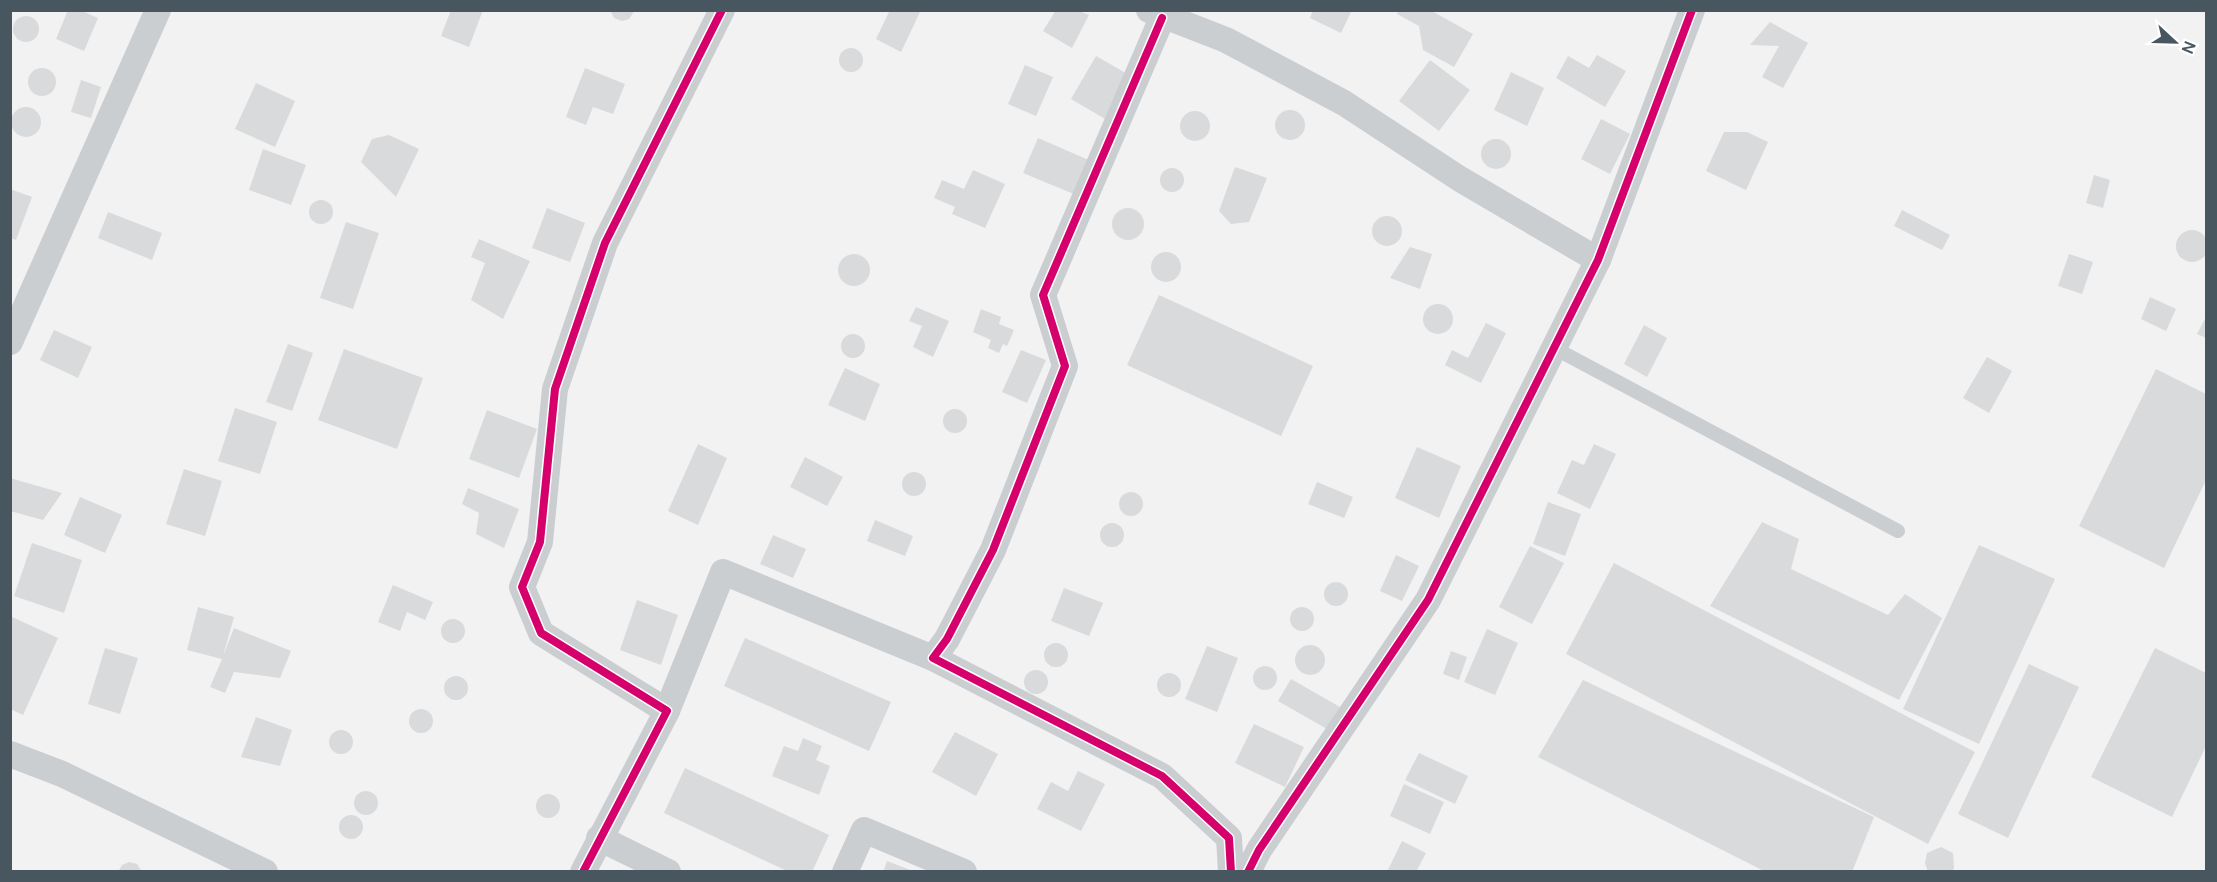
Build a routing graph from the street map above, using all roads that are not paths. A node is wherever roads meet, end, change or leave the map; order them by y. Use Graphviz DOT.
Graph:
graph roads {
  1 [pos="158,10"];
  2 [pos="722,10"];
  3 [pos="1692,10"];
  4 [pos="1156,14"];
  5 [pos="1598,260"];
  6 [pos="10,342"];
  7 [pos="1554,348"];
  8 [pos="1898,531"];
  9 [pos="933,658"];
  10 [pos="667,711"];
  11 [pos="10,754"];
  12 [pos="599,838"];
  13 [pos="265,872"];
  14 [pos="583,872"];
  15 [pos="668,872"];
  16 [pos="844,872"];
  17 [pos="964,872"];
  18 [pos="1232,872"];
  19 [pos="1248,872"];
  1 -- 6 [label="street"];
  2 -- 10 [label="street"];
  3 -- 5 [label="street"];
  4 -- 5 [label="street"];
  4 -- 9 [label="street"];
  5 -- 7 [label="street"];
  7 -- 8 [label="lane"];
  7 -- 19 [label="street"];
  9 -- 10 [label="street"];
  9 -- 18 [label="street"];
  10 -- 12 [label="street"];
  11 -- 13 [label="street"];
  12 -- 14 [label="street"];
  12 -- 15 [label="street"];
  16 -- 17 [label="street"];
}
